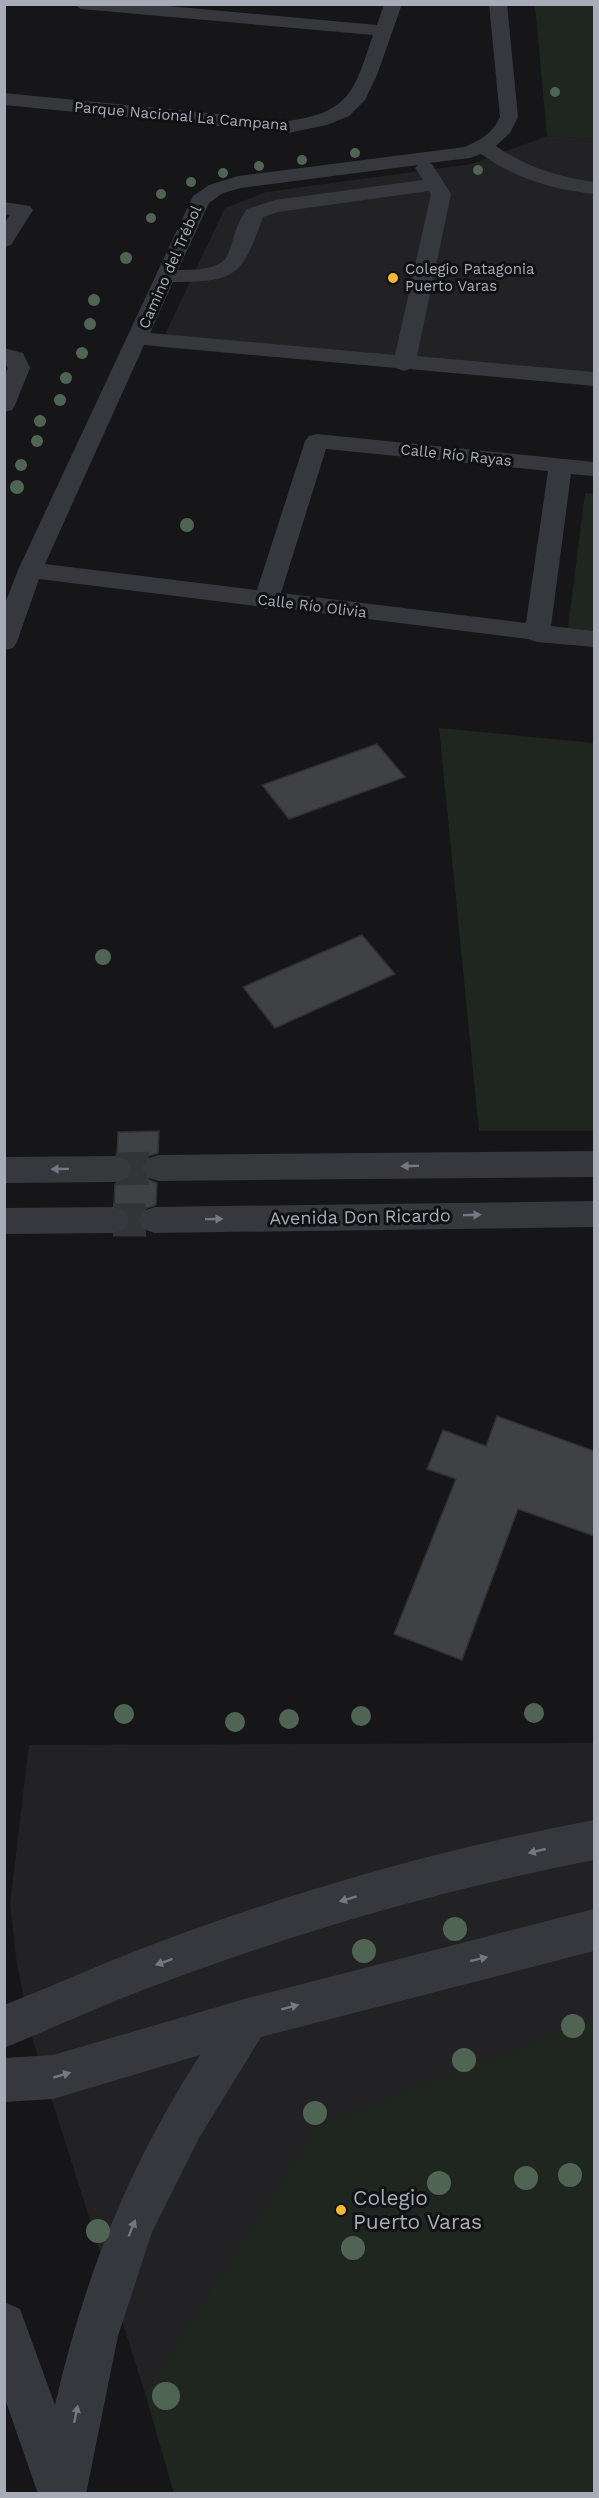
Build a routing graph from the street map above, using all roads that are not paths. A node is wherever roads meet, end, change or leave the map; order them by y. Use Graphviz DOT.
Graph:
graph roads {
  1 [pos="81,4"];
  2 [pos="393,4"];
  3 [pos="498,4"];
  4 [pos="383,31"];
  5 [pos="4,99"];
  6 [pos="483,146"];
  7 [pos="415,159"];
  8 [pos="436,184"];
  9 [pos="594,188"];
  10 [pos="4,208"];
  11 [pos="4,241"];
  12 [pos="166,276"];
  13 [pos="138,338"];
  14 [pos="4,354"];
  15 [pos="404,364"];
  16 [pos="594,379"];
  17 [pos="4,405"];
  18 [pos="560,466"];
  19 [pos="594,469"];
  20 [pos="30,570"];
  21 [pos="266,601"];
  22 [pos="537,634"];
  23 [pos="594,639"];
  24 [pos="4,642"];
  25 [pos="554,1164"];
  26 [pos="594,1164"];
  27 [pos="158,1168"];
  28 [pos="116,1169"];
  29 [pos="4,1170"];
  30 [pos="580,1214"];
  31 [pos="113,1220"];
  32 [pos="155,1220"];
  33 [pos="4,1221"];
  34 [pos="594,1840"];
  35 [pos="594,1930"];
  36 [pos="248,2019"];
  37 [pos="4,2027"];
  38 [pos="4,2080"];
  39 [pos="4,2325"];
  40 [pos="62,2493"];
  1 -- 4 [label="street"];
  2 -- 4 [label="street, Parque Nacional La Campana"];
  3 -- 6 [label="street, Camino del Trébol"];
  4 -- 5 [label="street, Parque Nacional La Campana"];
  6 -- 7 [label="street, Camino del Trébol"];
  6 -- 9 [label="street"];
  7 -- 8 [label="street"];
  7 -- 12 [label="street, Camino del Trébol"];
  8 -- 12 [label="street"];
  8 -- 15 [label="street"];
  10 -- 11 [label="street"];
  12 -- 13 [label="street, Camino del Trébol"];
  13 -- 15 [label="street"];
  13 -- 20 [label="street, Camino del Trébol"];
  14 -- 17 [label="street"];
  15 -- 16 [label="street"];
  18 -- 19 [label="street, Calle Río Rayas"];
  18 -- 21 [label="street, Calle Río Rayas"];
  18 -- 22 [label="street"];
  20 -- 21 [label="street, Calle Río Olivia"];
  20 -- 24 [label="street, Camino del Trébol"];
  21 -- 22 [label="street, Calle Río Olivia"];
  22 -- 23 [label="street, Calle Río Olivia"];
  25 -- 26 [label="street"];
  25 -- 27 [label="street, one-way"];
  25 -- 30 [label="street, Avenida Don Ricardo"];
  28 -- 29 [label="street, one-way"];
  32 -- 30 [label="street, Avenida Don Ricardo, one-way"];
  31 -- 33 [label="street"];
  34 -- 37 [label="street, one-way"];
  36 -- 35 [label="street, one-way"];
  38 -- 36 [label="street, one-way"];
  40 -- 36 [label="street, one-way"];
  39 -- 40 [label="street"];
}
